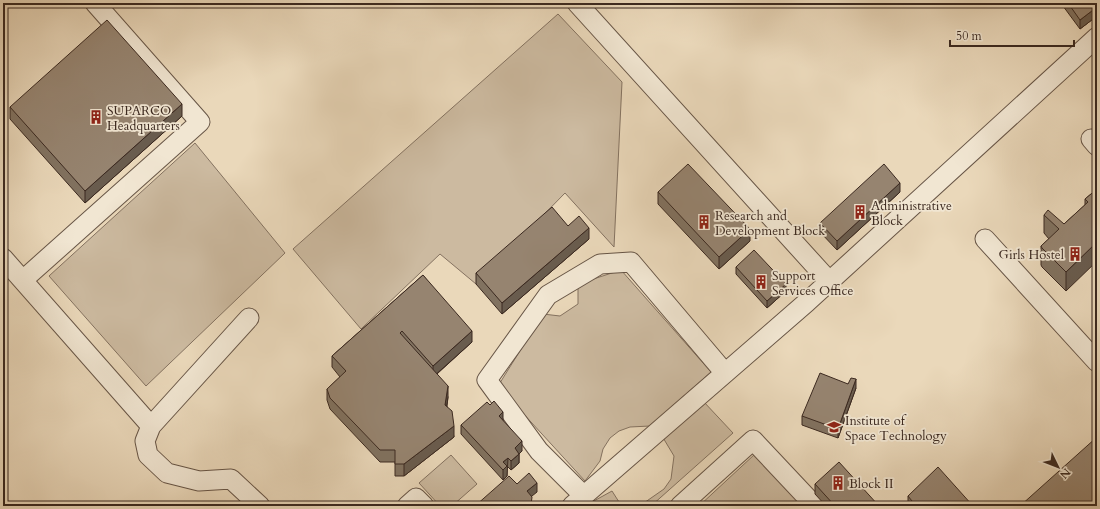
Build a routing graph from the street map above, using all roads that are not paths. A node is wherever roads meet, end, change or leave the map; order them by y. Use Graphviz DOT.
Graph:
graph roads {
  1 [pos="95,3"];
  2 [pos="577,3"];
  3 [pos="1097,37"];
  4 [pos="985,239"];
  5 [pos="3,258"];
  6 [pos="23,280"];
  7 [pos="829,281"];
  8 [pos="250,318"];
  9 [pos="1097,362"];
  10 [pos="725,373"];
  11 [pos="151,426"];
  12 [pos="578,501"];
  13 [pos="260,506"];
  14 [pos="407,506"];
  15 [pos="424,506"];
  16 [pos="680,506"];
  17 [pos="814,506"];
  1 -- 6 [label="street"];
  2 -- 7 [label="street"];
  3 -- 7 [label="street"];
  4 -- 9 [label="street"];
  5 -- 6 [label="street"];
  6 -- 11 [label="street"];
  7 -- 10 [label="street"];
  8 -- 11 [label="street"];
  10 -- 12 [label="street"];
  10 -- 12 [label="street"];
  11 -- 13 [label="street"];
  14 -- 15 [label="street"];
  16 -- 17 [label="street"];
}
